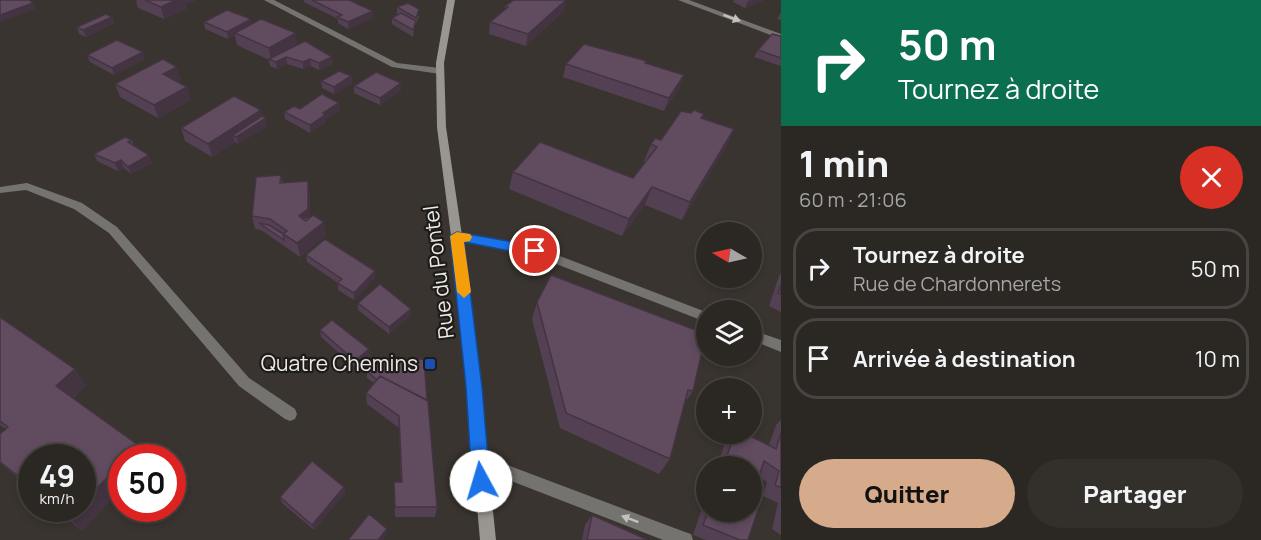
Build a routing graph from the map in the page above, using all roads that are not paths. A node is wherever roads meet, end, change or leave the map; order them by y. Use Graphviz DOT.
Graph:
graph roads {
  1 [pos="268,0"];
  2 [pos="451,0"];
  3 [pos="682,0"];
  4 [pos="781,37"];
  5 [pos="440,71"];
  6 [pos="0,190"];
  7 [pos="457,236"];
  8 [pos="696,313"];
  9 [pos="762,339"];
  10 [pos="781,346"];
  11 [pos="290,414"];
  12 [pos="478,461"];
  13 [pos="488,540"];
  14 [pos="685,540"];
  1 -- 5 [label="street"];
  2 -- 5 [label="main road, Rue du Pontel"];
  3 -- 4 [label="street, one-way"];
  5 -- 7 [label="main road, Rue du Pontel"];
  6 -- 11 [label="street"];
  7 -- 8 [label="street"];
  7 -- 12 [label="main road, Rue du Pontel"];
  9 -- 10 [label="street"];
  12 -- 13 [label="main road, Rue du Pontel"];
  14 -- 12 [label="street, one-way"];
}
